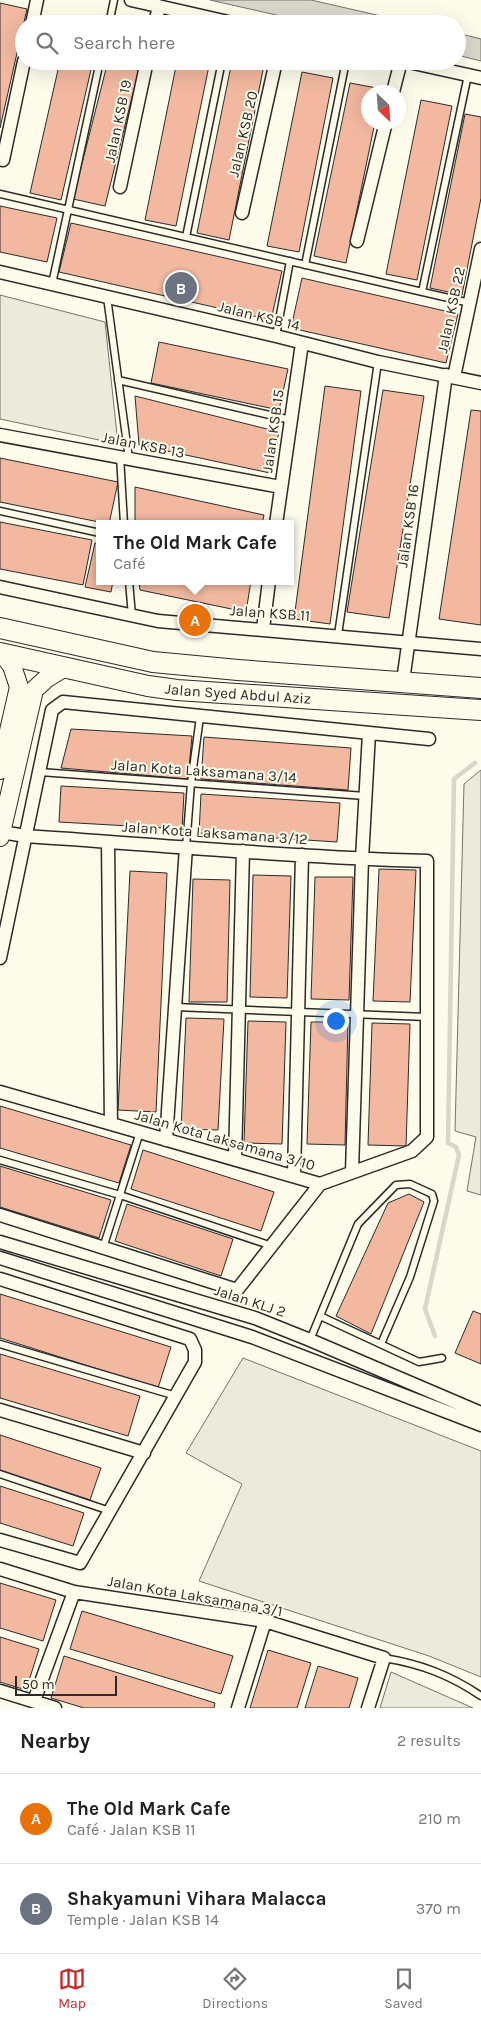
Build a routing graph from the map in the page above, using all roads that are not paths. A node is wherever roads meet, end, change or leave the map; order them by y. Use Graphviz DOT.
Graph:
graph roads {
  1 [pos="37,0"];
  2 [pos="114,0"];
  3 [pos="131,0"];
  4 [pos="159,6"];
  5 [pos="34,15"];
  6 [pos="111,15"];
  7 [pos="157,15"];
  8 [pos="198,15"];
  9 [pos="22,70"];
  10 [pos="98,70"];
  11 [pos="145,70"];
  12 [pos="220,70"];
  13 [pos="274,70"];
  14 [pos="344,70"];
  15 [pos="399,70"];
  16 [pos="444,70"];
  17 [pos="468,75"];
  18 [pos="481,78"];
  19 [pos="395,85"];
  20 [pos="384,130"];
  21 [pos="3,160"];
  22 [pos="120,187"];
  23 [pos="0,194"];
  24 [pos="67,209"];
  25 [pos="242,213"];
  26 [pos="186,237"];
  27 [pos="357,241"];
  28 [pos="481,249"];
  29 [pos="290,261"];
  30 [pos="305,265"];
  31 [pos="0,272"];
  32 [pos="52,284"];
  33 [pos="422,292"];
  34 [pos="107,297"];
  35 [pos="470,303"];
  36 [pos="276,336"];
  37 [pos="302,343"];
  38 [pos="378,362"];
  39 [pos="450,376"];
  40 [pos="118,380"];
  41 [pos="481,383"];
  42 [pos="291,420"];
  43 [pos="0,435"];
  44 [pos="124,458"];
  45 [pos="281,487"];
  46 [pos="0,511"];
  47 [pos="124,520"];
  48 [pos="277,520"];
  49 [pos="96,532"];
  50 [pos="129,585"];
  51 [pos="268,585"];
  52 [pos="0,587"];
  53 [pos="132,616"];
  54 [pos="0,628"];
  55 [pos="263,629"];
  56 [pos="338,635"];
  57 [pos="408,643"];
  58 [pos="481,649"];
  59 [pos="1,653"];
  60 [pos="65,668"];
  61 [pos="403,681"];
  62 [pos="481,688"];
  63 [pos="481,710"];
  64 [pos="200,717"];
  65 [pos="369,733"];
  66 [pos="430,739"];
  67 [pos="0,770"];
  68 [pos="40,772"];
  69 [pos="191,783"];
  70 [pos="366,796"];
  71 [pos="1,834"];
  72 [pos="26,836"];
  73 [pos="108,842"];
  74 [pos="186,847"];
  75 [pos="243,851"];
  76 [pos="302,855"];
  77 [pos="362,859"];
  78 [pos="427,861"];
  79 [pos="0,958"];
  80 [pos="175,1007"];
  81 [pos="239,1010"];
  82 [pos="298,1012"];
  83 [pos="357,1015"];
  84 [pos="427,1017"];
  85 [pos="0,1092"];
  86 [pos="111,1124"];
  87 [pos="140,1132"];
  88 [pos="166,1140"];
  89 [pos="235,1159"];
  90 [pos="0,1160"];
  91 [pos="352,1172"];
  92 [pos="294,1176"];
  93 [pos="320,1184"];
  94 [pos="120,1195"];
  95 [pos="0,1215"];
  96 [pos="0,1242"];
  97 [pos="272,1246"];
  98 [pos="103,1248"];
  99 [pos="0,1258"];
  100 [pos="0,1279"];
  101 [pos="320,1316"];
  102 [pos="310,1340"];
  103 [pos="0,1344"];
  104 [pos="380,1344"];
  105 [pos="442,1358"];
  106 [pos="177,1397"];
  107 [pos="452,1407"];
  108 [pos="0,1410"];
  109 [pos="481,1413"];
  110 [pos="481,1425"];
  111 [pos="144,1453"];
  112 [pos="0,1474"];
  113 [pos="110,1511"];
  114 [pos="0,1540"];
  115 [pos="0,1569"];
  116 [pos="74,1592"];
  117 [pos="265,1621"];
  118 [pos="384,1658"];
  119 [pos="0,1691"];
  120 [pos="481,1696"];
  121 [pos="44,1705"];
  122 [pos="238,1708"];
  123 [pos="368,1708"];
  1 -- 5 [label="street"];
  2 -- 6 [label="lane"];
  3 -- 4 [label="street"];
  4 -- 7 [label="street"];
  4 -- 8 [label="street"];
  9 -- 21 [label="street"];
  10 -- 24 [label="lane"];
  11 -- 22 [label="street, Jalan KSB 19"];
  12 -- 26 [label="lane"];
  13 -- 25 [label="street, Jalan KSB 20"];
  14 -- 30 [label="lane"];
  15 -- 19 [label="street"];
  16 -- 17 [label="street"];
  17 -- 18 [label="street"];
  17 -- 33 [label="lane"];
  20 -- 27 [label="street"];
  23 -- 24 [label="lane"];
  24 -- 26 [label="lane"];
  24 -- 32 [label="lane"];
  26 -- 29 [label="lane"];
  28 -- 35 [label="street, Jalan KSB 22"];
  29 -- 30 [label="lane"];
  29 -- 36 [label="lane"];
  30 -- 33 [label="lane"];
  31 -- 32 [label="street, Jalan KSB 14"];
  32 -- 34 [label="street, Jalan KSB 14"];
  33 -- 35 [label="lane"];
  34 -- 36 [label="street, Jalan KSB 14"];
  34 -- 40 [label="lane"];
  35 -- 39 [label="street, Jalan KSB 22"];
  36 -- 37 [label="street, Jalan KSB 14"];
  37 -- 38 [label="street, Jalan KSB 14"];
  37 -- 42 [label="street, Jalan KSB 15"];
  38 -- 39 [label="street, Jalan KSB 14"];
  38 -- 56 [label="lane"];
  39 -- 41 [label="street, Jalan KSB 14"];
  39 -- 57 [label="street, Jalan KSB 16"];
  40 -- 42 [label="lane"];
  40 -- 44 [label="lane"];
  42 -- 45 [label="street, Jalan KSB 15"];
  43 -- 44 [label="street, Jalan KSB 13"];
  44 -- 45 [label="street, Jalan KSB 13"];
  44 -- 47 [label="lane"];
  45 -- 48 [label="street, Jalan KSB 15"];
  46 -- 49 [label="lane"];
  50 -- 53 [label="lane"];
  51 -- 55 [label="street"];
  52 -- 53 [label="street, Jalan KSB 11"];
  53 -- 55 [label="street, Jalan KSB 11"];
  54 -- 61 [label="main road, Jalan Syed Abdul Aziz"];
  55 -- 56 [label="street, Jalan KSB 11"];
  56 -- 57 [label="street, Jalan KSB 11"];
  57 -- 58 [label="street, Jalan KSB 11"];
  57 -- 61 [label="street, Jalan KSB 16"];
  59 -- 60 [label="main road, Jalan Syed Abdul Aziz"];
  59 -- 67 [label="street"];
  60 -- 63 [label="main road, Jalan Syed Abdul Aziz"];
  60 -- 71 [label="street"];
  61 -- 62 [label="main road, Jalan Syed Abdul Aziz"];
  64 -- 65 [label="street"];
  64 -- 68 [label="street"];
  64 -- 69 [label="lane"];
  65 -- 66 [label="street"];
  65 -- 70 [label="street"];
  68 -- 69 [label="lane, Jalan Kota Laksamana 3/14"];
  68 -- 72 [label="street"];
  69 -- 70 [label="lane, Jalan Kota Laksamana 3/14"];
  69 -- 74 [label="lane"];
  70 -- 77 [label="street"];
  71 -- 72 [label="street, Jalan Kota Laksamana 3/12"];
  72 -- 73 [label="street, Jalan Kota Laksamana 3/12"];
  72 -- 79 [label="street"];
  73 -- 74 [label="street, Jalan Kota Laksamana 3/12"];
  73 -- 86 [label="street"];
  74 -- 75 [label="street, Jalan Kota Laksamana 3/12"];
  74 -- 80 [label="street"];
  75 -- 76 [label="street, Jalan Kota Laksamana 3/12"];
  75 -- 81 [label="street"];
  76 -- 77 [label="street, Jalan Kota Laksamana 3/12"];
  76 -- 82 [label="street"];
  77 -- 78 [label="street, Jalan Kota Laksamana 3/12"];
  77 -- 83 [label="street"];
  78 -- 84 [label="street, Jalan Kota Laksamana 3/10"];
  80 -- 81 [label="lane"];
  80 -- 88 [label="street"];
  81 -- 82 [label="lane"];
  81 -- 89 [label="street"];
  82 -- 83 [label="lane"];
  82 -- 92 [label="street"];
  83 -- 84 [label="lane"];
  83 -- 91 [label="street"];
  84 -- 91 [label="street, Jalan Kota Laksamana 3/10"];
  85 -- 86 [label="street, Jalan Kota Laksamana 3/10"];
  86 -- 87 [label="street, Jalan Kota Laksamana 3/10"];
  87 -- 88 [label="street, Jalan Kota Laksamana 3/10"];
  87 -- 94 [label="lane"];
  88 -- 89 [label="street, Jalan Kota Laksamana 3/10"];
  89 -- 92 [label="street, Jalan Kota Laksamana 3/10"];
  90 -- 94 [label="lane"];
  91 -- 93 [label="street, Jalan Kota Laksamana 3/10"];
  92 -- 93 [label="street, Jalan Kota Laksamana 3/10"];
  93 -- 97 [label="street"];
  94 -- 97 [label="lane"];
  94 -- 98 [label="lane"];
  95 -- 98 [label="street"];
  96 -- 102 [label="street, Jalan KLJ 2"];
  97 -- 98 [label="street"];
  99 -- 107 [label="street, Jalan KLJ 2"];
  100 -- 106 [label="street"];
  101 -- 102 [label="lane"];
  101 -- 104 [label="lane"];
  101 -- 104 [label="lane"];
  102 -- 107 [label="street, Jalan KLJ 2"];
  103 -- 106 [label="lane"];
  104 -- 105 [label="lane"];
  106 -- 111 [label="street"];
  107 -- 109 [label="street, Jalan KLJ 2"];
  107 -- 110 [label="street, Jalan KLJ 2"];
  108 -- 111 [label="street"];
  111 -- 113 [label="street"];
  112 -- 113 [label="lane"];
  113 -- 114 [label="street"];
  115 -- 116 [label="street, Jalan Kota Laksamana 3/1"];
  116 -- 117 [label="street, Jalan Kota Laksamana 3/1"];
  116 -- 121 [label="street"];
  117 -- 118 [label="street, Jalan Kota Laksamana 3/1"];
  117 -- 122 [label="street"];
  118 -- 120 [label="lane"];
  118 -- 123 [label="street"];
  119 -- 121 [label="street"];
}
